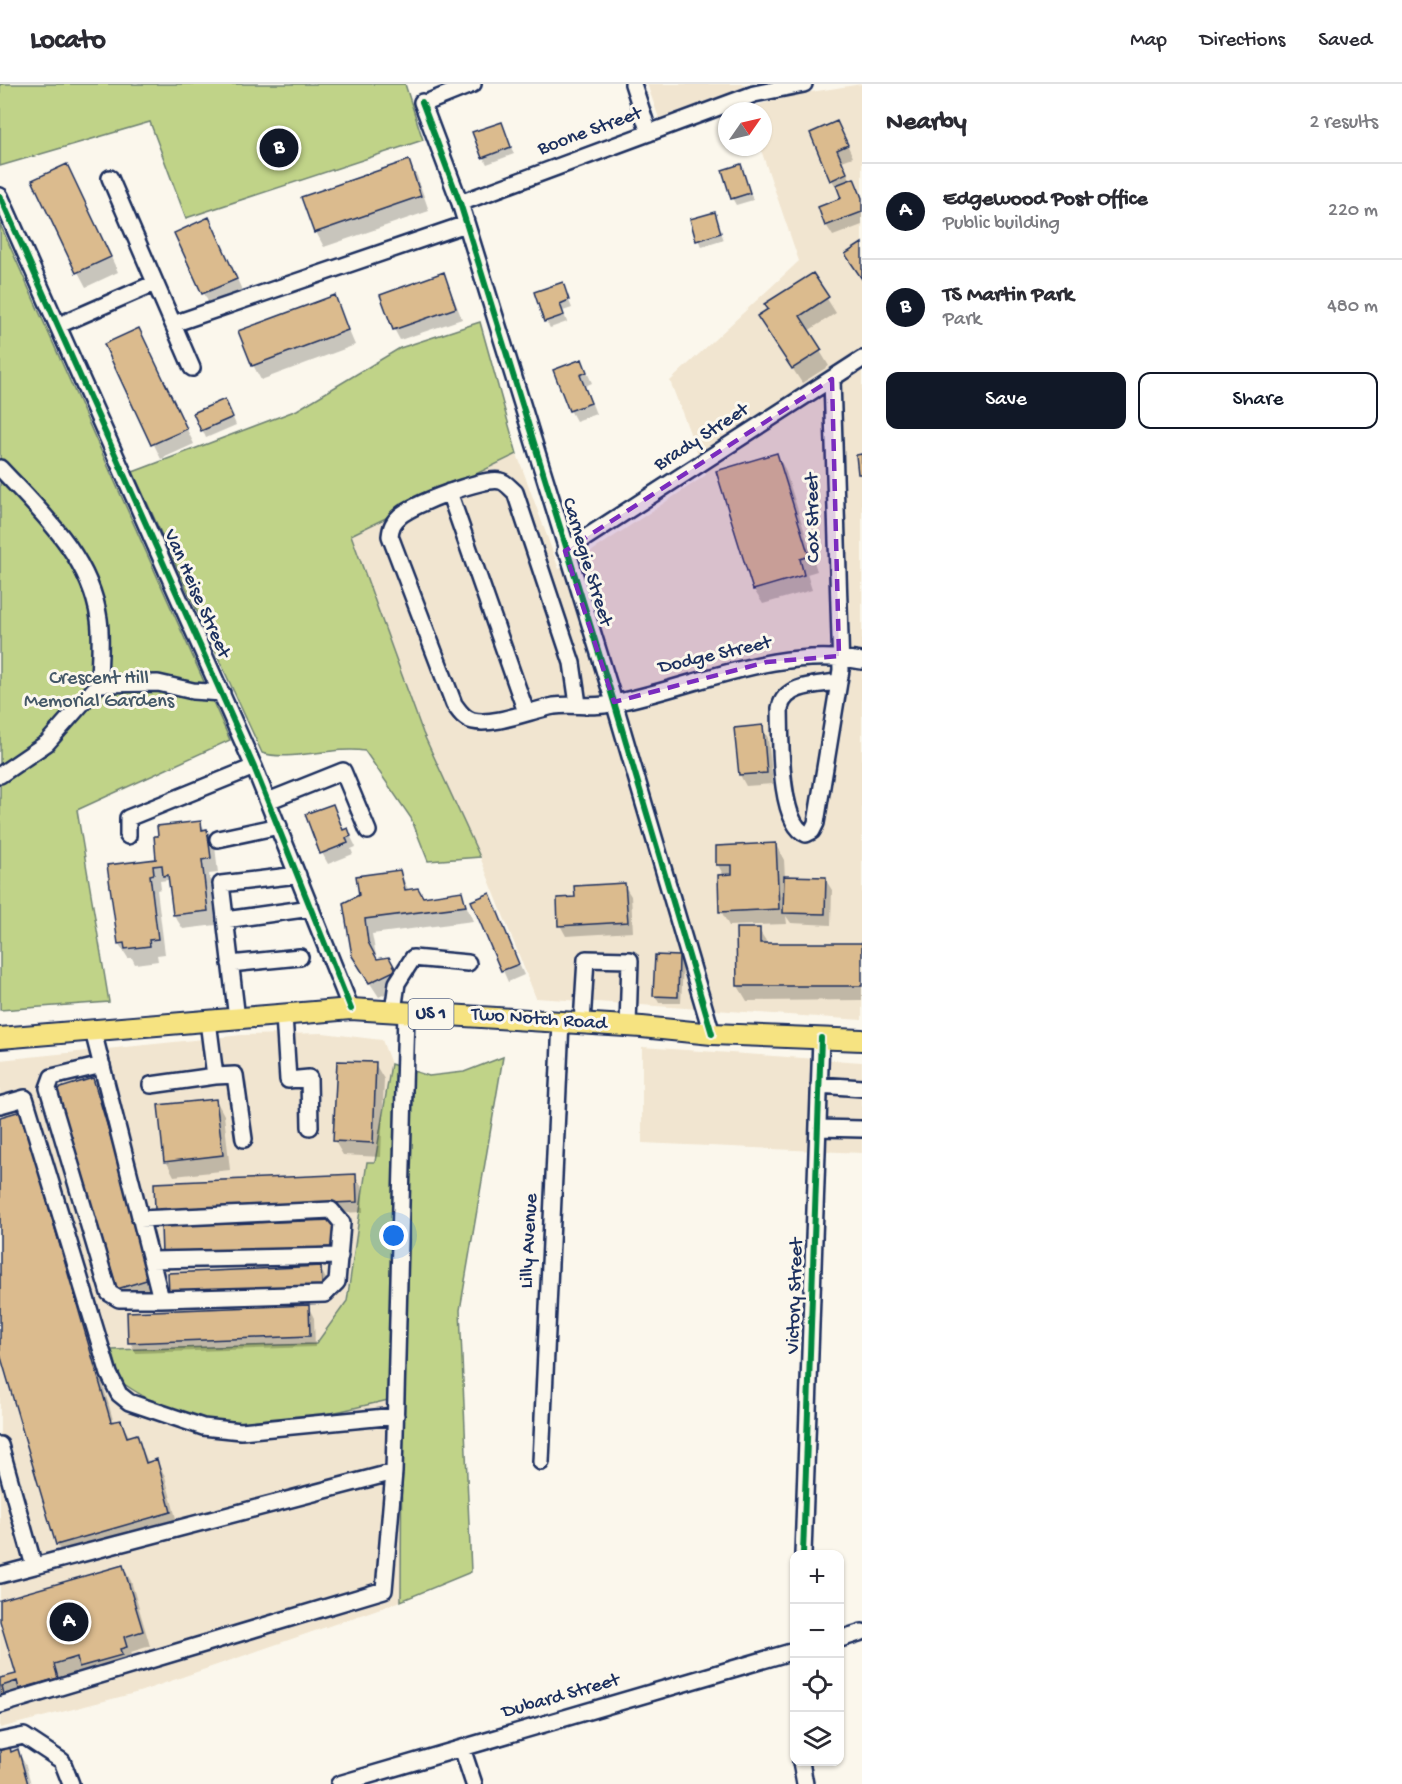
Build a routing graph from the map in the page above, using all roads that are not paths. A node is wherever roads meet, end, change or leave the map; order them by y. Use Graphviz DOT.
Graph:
graph roads {
  1 [pos="473,84"];
  2 [pos="633,84"];
  3 [pos="804,84"];
  4 [pos="649,133"];
  5 [pos="110,178"];
  6 [pos="0,196"];
  7 [pos="460,203"];
  8 [pos="466,224"];
  9 [pos="156,283"];
  10 [pos="173,324"];
  11 [pos="59,325"];
  12 [pos="862,359"];
  13 [pos="192,368"];
  14 [pos="832,379"];
  15 [pos="0,468"];
  16 [pos="449,492"];
  17 [pos="565,551"];
  18 [pos="839,656"];
  19 [pos="862,661"];
  20 [pos="838,682"];
  21 [pos="99,684"];
  22 [pos="222,693"];
  23 [pos="614,702"];
  24 [pos="578,704"];
  25 [pos="526,712"];
  26 [pos="254,767"];
  27 [pos="0,775"];
  28 [pos="268,801"];
  29 [pos="279,826"];
  30 [pos="368,831"];
  31 [pos="128,836"];
  32 [pos="218,839"];
  33 [pos="298,875"];
  34 [pos="311,908"];
  35 [pos="225,920"];
  36 [pos="300,957"];
  37 [pos="468,963"];
  38 [pos="230,964"];
  39 [pos="351,1009"];
  40 [pos="400,1012"];
  41 [pos="284,1015"];
  42 [pos="237,1019"];
  43 [pos="208,1021"];
  44 [pos="561,1022"];
  45 [pos="582,1023"];
  46 [pos="628,1026"];
  47 [pos="93,1031"];
  48 [pos="712,1034"];
  49 [pos="0,1038"];
  50 [pos="821,1038"];
  51 [pos="862,1040"];
  52 [pos="102,1065"];
  53 [pos="215,1076"];
  54 [pos="151,1085"];
  55 [pos="819,1085"];
  56 [pos="862,1088"];
  57 [pos="0,1105"];
  58 [pos="310,1127"];
  59 [pos="818,1128"];
  60 [pos="862,1129"];
  61 [pos="244,1139"];
  62 [pos="140,1219"];
  63 [pos="340,1256"];
  64 [pos="151,1260"];
  65 [pos="161,1299"];
  66 [pos="396,1416"];
  67 [pos="0,1445"];
  68 [pos="541,1462"];
  69 [pos="394,1472"];
  70 [pos="803,1550"];
  71 [pos="34,1566"];
  72 [pos="0,1575"];
  73 [pos="862,1632"];
  74 [pos="844,1638"];
  75 [pos="790,1652"];
  76 [pos="0,1706"];
  77 [pos="0,1741"];
  78 [pos="462,1748"];
  79 [pos="802,1766"];
  80 [pos="71,1784"];
  81 [pos="339,1784"];
  82 [pos="474,1784"];
  83 [pos="804,1784"];
  1 -- 7 [label="street, Carnegie Street"];
  2 -- 4 [label="street"];
  3 -- 4 [label="street, Boone Street"];
  4 -- 7 [label="street, Boone Street"];
  5 -- 9 [label="street"];
  6 -- 11 [label="street, Van Heise Street"];
  7 -- 8 [label="street, Carnegie Street"];
  8 -- 10 [label="street"];
  8 -- 17 [label="street, Carnegie Street"];
  9 -- 10 [label="street"];
  9 -- 11 [label="street"];
  10 -- 13 [label="street"];
  11 -- 22 [label="street, Van Heise Street"];
  12 -- 14 [label="street, Brady Street"];
  14 -- 17 [label="street, Brady Street"];
  14 -- 18 [label="street, Cox Street"];
  15 -- 21 [label="street"];
  16 -- 24 [label="street"];
  16 -- 25 [label="street"];
  16 -- 25 [label="street, Dodge Street"];
  17 -- 23 [label="street, Carnegie Street"];
  18 -- 19 [label="street, Dodge Street"];
  18 -- 20 [label="street, Cox Street"];
  18 -- 23 [label="street, Dodge Street"];
  20 -- 20 [label="street, Cox Street"];
  21 -- 22 [label="street"];
  21 -- 27 [label="street"];
  22 -- 26 [label="street, Van Heise Street"];
  23 -- 24 [label="street, Dodge Street"];
  23 -- 48 [label="street, Carnegie Street"];
  24 -- 25 [label="street, Dodge Street"];
  26 -- 28 [label="street, Van Heise Street"];
  26 -- 31 [label="street"];
  28 -- 29 [label="street, Van Heise Street"];
  28 -- 30 [label="street"];
  29 -- 32 [label="street"];
  29 -- 33 [label="street, Van Heise Street"];
  33 -- 34 [label="street, Van Heise Street"];
  33 -- 35 [label="street"];
  34 -- 35 [label="street"];
  34 -- 39 [label="street, Van Heise Street"];
  35 -- 38 [label="street"];
  36 -- 38 [label="street"];
  37 -- 40 [label="street"];
  38 -- 42 [label="street"];
  39 -- 40 [label="main road, Two Notch Road / US 1"];
  39 -- 41 [label="main road, Two Notch Road / US 1"];
  40 -- 44 [label="main road, Two Notch Road / US 1"];
  40 -- 66 [label="street"];
  41 -- 42 [label="main road, Two Notch Road / US 1"];
  41 -- 58 [label="street"];
  42 -- 43 [label="main road, Two Notch Road / US 1"];
  43 -- 47 [label="main road, Two Notch Road / US 1"];
  43 -- 53 [label="street"];
  44 -- 45 [label="main road, Two Notch Road / US 1"];
  44 -- 68 [label="street, Lilly Avenue"];
  45 -- 46 [label="main road, Two Notch Road / US 1"];
  45 -- 46 [label="street"];
  46 -- 48 [label="main road, Two Notch Road / US 1"];
  47 -- 49 [label="main road, Two Notch Road / US 1"];
  47 -- 52 [label="street"];
  48 -- 50 [label="main road, Two Notch Road / US 1"];
  50 -- 51 [label="main road, Two Notch Road / US 1"];
  50 -- 55 [label="street, Victory Street"];
  52 -- 62 [label="street"];
  52 -- 65 [label="street"];
  53 -- 54 [label="street"];
  53 -- 61 [label="street"];
  55 -- 56 [label="street"];
  55 -- 59 [label="street, Victory Street"];
  57 -- 66 [label="street"];
  59 -- 60 [label="street"];
  59 -- 70 [label="street, Victory Street"];
  62 -- 63 [label="street"];
  62 -- 64 [label="street"];
  63 -- 64 [label="street"];
  63 -- 65 [label="street"];
  64 -- 65 [label="street"];
  66 -- 69 [label="street"];
  67 -- 71 [label="street"];
  69 -- 71 [label="street"];
  69 -- 76 [label="street"];
  71 -- 72 [label="street"];
  73 -- 74 [label="street"];
  75 -- 78 [label="street, Dubard Street"];
  77 -- 80 [label="street"];
  78 -- 81 [label="street, Dubard Street"];
  78 -- 82 [label="street"];
  79 -- 83 [label="street"];
}
